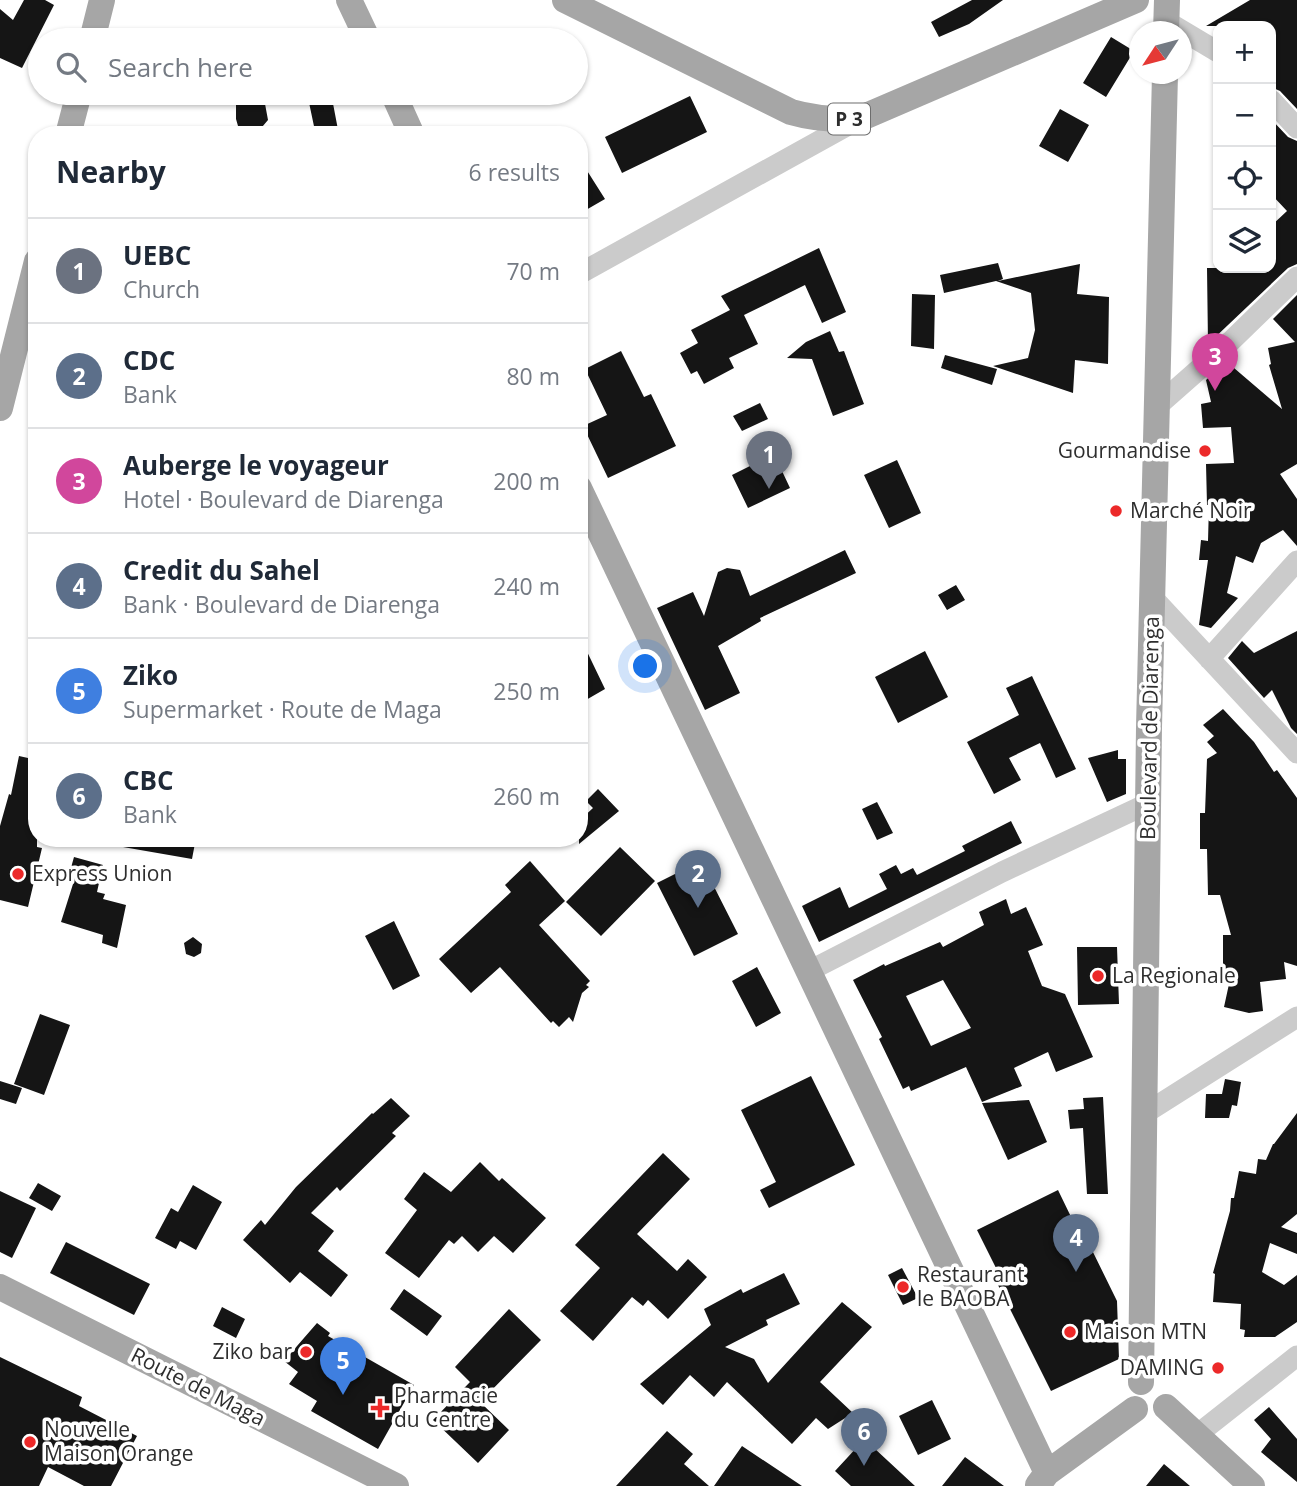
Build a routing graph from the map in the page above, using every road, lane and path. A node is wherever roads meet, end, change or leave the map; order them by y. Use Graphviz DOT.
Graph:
graph roads {
  1 [pos="102,0"];
  2 [pos="349,0"];
  3 [pos="565,0"];
  4 [pos="1136,0"];
  5 [pos="1166,17"];
  6 [pos="95,28"];
  7 [pos="362,28"];
  8 [pos="1213,49"];
  9 [pos="1164,84"];
  10 [pos="76,105"];
  11 [pos="398,105"];
  12 [pos="1276,105"];
  13 [pos="859,118"];
  14 [pos="70,126"];
  15 [pos="408,126"];
  16 [pos="1297,128"];
  17 [pos="588,269"];
  18 [pos="1297,277"];
  19 [pos="28,297"];
  20 [pos="0,408"];
  21 [pos="1155,408"];
  22 [pos="588,507"];
  23 [pos="1297,561"];
  24 [pos="1152,597"];
  25 [pos="1209,659"];
  26 [pos="1297,753"];
  27 [pos="1149,803"];
  28 [pos="809,971"];
  29 [pos="1297,1017"];
  30 [pos="1144,1114"];
  31 [pos="0,1287"];
  32 [pos="1297,1356"];
  33 [pos="1141,1382"];
  34 [pos="1166,1407"];
  35 [pos="1135,1409"];
  36 [pos="1198,1434"];
  37 [pos="1042,1480"];
  38 [pos="396,1486"];
  39 [pos="1252,1486"];
  1 -- 6 [label="main road"];
  2 -- 7 [label="main road"];
  3 -- 13 [label="main road, P 3"];
  4 -- 13 [label="main road, P 3"];
  5 -- 8 [label="street"];
  9 -- 21 [label="main road, Boulevard de Diarenga"];
  10 -- 14 [label="main road"];
  11 -- 15 [label="main road"];
  12 -- 16 [label="street"];
  13 -- 17 [label="street"];
  18 -- 21 [label="street"];
  19 -- 20 [label="main road"];
  21 -- 24 [label="main road, Boulevard de Diarenga"];
  22 -- 28 [label="main road"];
  23 -- 25 [label="street"];
  24 -- 25 [label="street"];
  24 -- 27 [label="main road, Boulevard de Diarenga"];
  25 -- 26 [label="street"];
  27 -- 28 [label="street"];
  27 -- 30 [label="main road, Boulevard de Diarenga"];
  28 -- 37 [label="main road"];
  29 -- 30 [label="street"];
  30 -- 33 [label="main road, Boulevard de Diarenga"];
  31 -- 38 [label="main road, Route de Maga"];
  32 -- 36 [label="street"];
  33 -- 34 [label="main road"];
  33 -- 35 [label="main road"];
  34 -- 35 [label="main road"];
  34 -- 36 [label="main road"];
  35 -- 37 [label="main road"];
  36 -- 39 [label="main road"];
}
